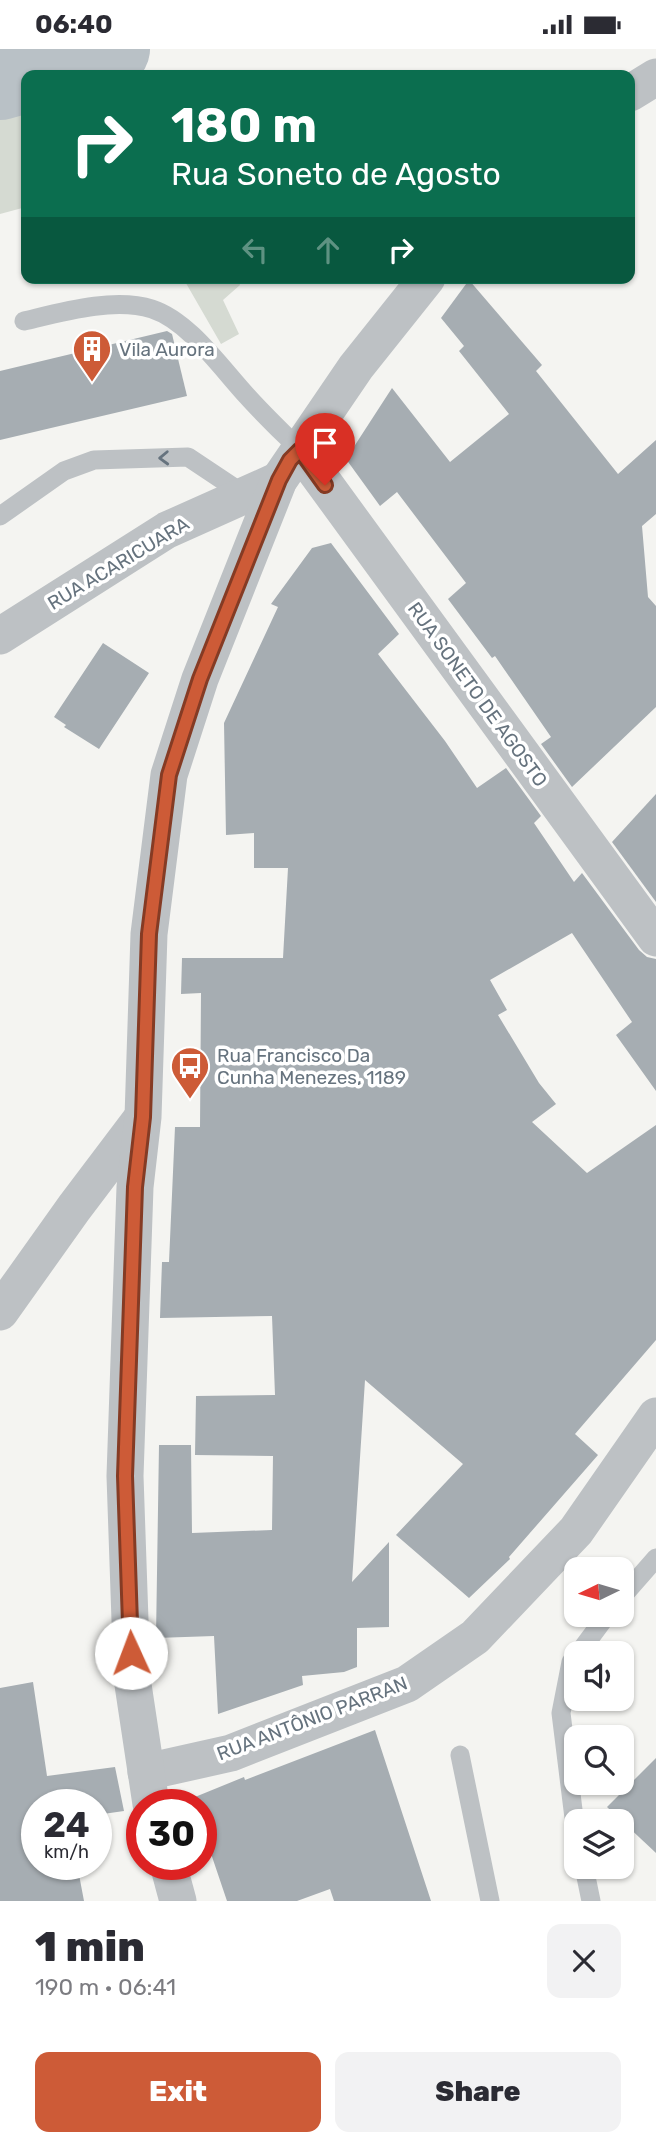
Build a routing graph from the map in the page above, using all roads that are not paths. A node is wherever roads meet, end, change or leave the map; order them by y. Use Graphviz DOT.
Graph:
graph roads {
  1 [pos="656,77"];
  2 [pos="635,90"];
  3 [pos="422,284"];
  4 [pos="24,321"];
  5 [pos="300,450"];
  6 [pos="279,480"];
  7 [pos="244,495"];
  8 [pos="0,516"];
  9 [pos="0,636"];
  10 [pos="656,938"];
  11 [pos="143,1117"];
  12 [pos="0,1312"];
  13 [pos="656,1416"];
  14 [pos="656,1558"];
  15 [pos="634,1583"];
  16 [pos="564,1698"];
  17 [pos="460,1755"];
  18 [pos="149,1788"];
  19 [pos="573,1809"];
  20 [pos="587,1879"];
  21 [pos="172,1880"];
  22 [pos="178,1901"];
  23 [pos="490,1901"];
  24 [pos="592,1901"];
  1 -- 2 [label="street"];
  3 -- 5 [label="street"];
  4 -- 5 [label="lane"];
  5 -- 6 [label="street"];
  5 -- 10 [label="street, RUA SONETO DE AGOSTO"];
  6 -- 7 [label="street, RUA ACARICUARA"];
  6 -- 11 [label="street"];
  7 -- 8 [label="lane, one-way"];
  7 -- 9 [label="street, RUA ACARICUARA"];
  11 -- 12 [label="street"];
  11 -- 18 [label="street"];
  13 -- 18 [label="street, RUA ANTÔNIO PARRAN"];
  14 -- 15 [label="lane"];
  16 -- 19 [label="lane"];
  17 -- 23 [label="lane"];
  20 -- 24 [label="lane"];
  21 -- 22 [label="street"];
}
